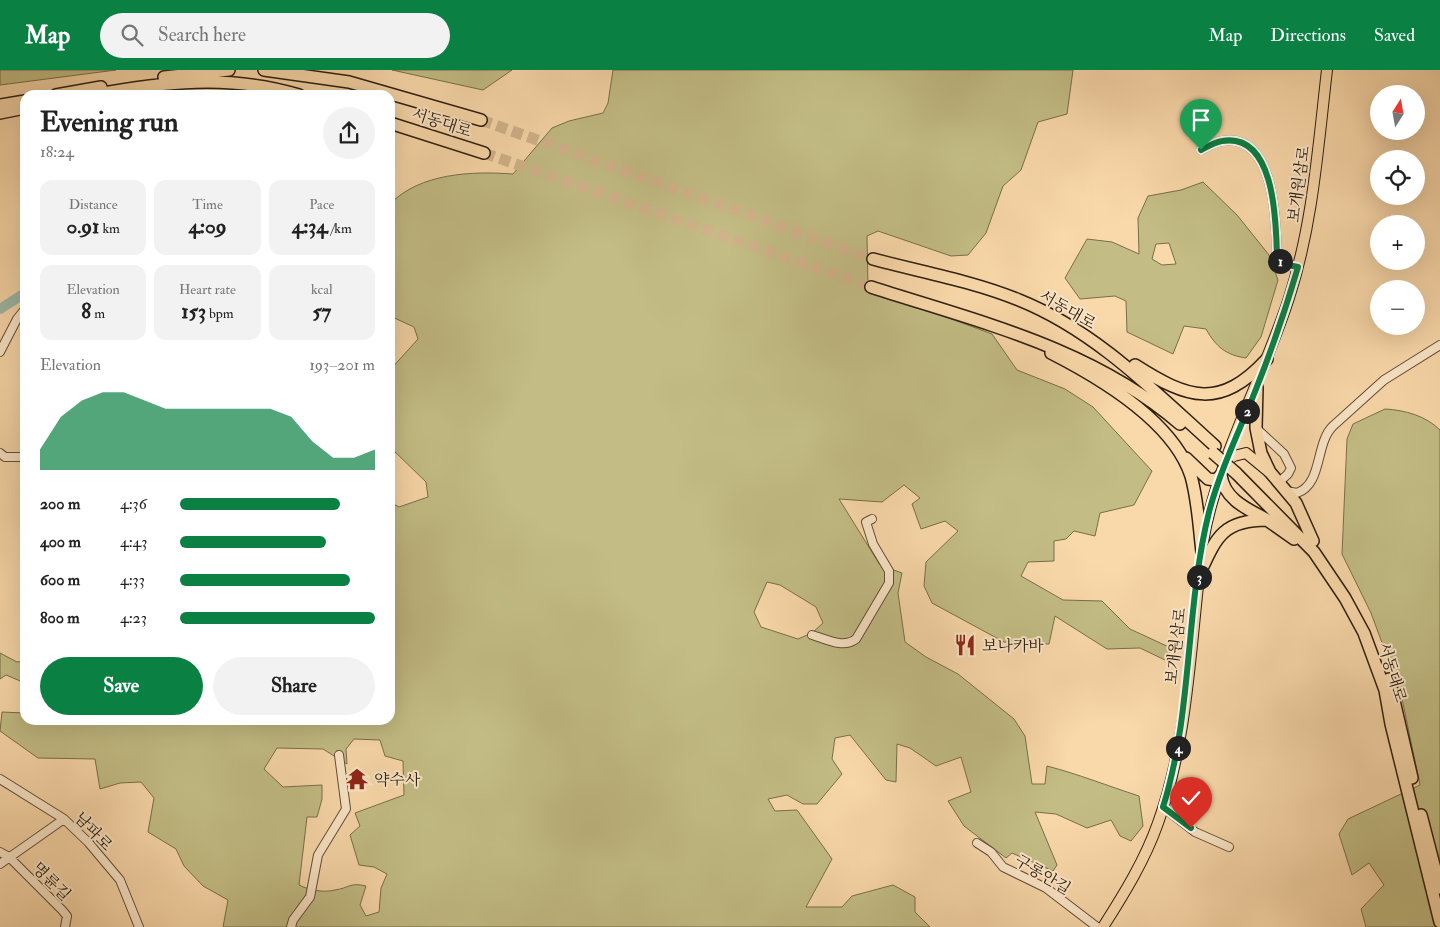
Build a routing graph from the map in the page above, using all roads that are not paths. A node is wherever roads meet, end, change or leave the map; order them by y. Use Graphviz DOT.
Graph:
graph roads {
  1 [pos="229,70"];
  2 [pos="264,70"];
  3 [pos="1327,70"];
  4 [pos="86,90"];
  5 [pos="123,90"];
  6 [pos="284,90"];
  7 [pos="377,90"];
  8 [pos="395,95"];
  9 [pos="20,101"];
  10 [pos="0,105"];
  11 [pos="20,109"];
  12 [pos="0,113"];
  13 [pos="481,120"];
  14 [pos="395,125"];
  15 [pos="1201,150"];
  16 [pos="484,153"];
  17 [pos="873,259"];
  18 [pos="1298,267"];
  19 [pos="871,287"];
  20 [pos="20,317"];
  21 [pos="1066,323"];
  22 [pos="1011,332"];
  23 [pos="1440,345"];
  24 [pos="0,350"];
  25 [pos="1267,359"];
  26 [pos="1257,387"];
  27 [pos="1256,428"];
  28 [pos="1214,450"];
  29 [pos="0,453"];
  30 [pos="1180,453"];
  31 [pos="20,457"];
  32 [pos="1226,461"];
  33 [pos="1270,472"];
  34 [pos="1221,475"];
  35 [pos="1281,487"];
  36 [pos="872,519"];
  37 [pos="1267,520"];
  38 [pos="1314,547"];
  39 [pos="1202,552"];
  40 [pos="1199,576"];
  41 [pos="812,635"];
  42 [pos="339,755"];
  43 [pos="0,779"];
  44 [pos="1163,807"];
  45 [pos="64,819"];
  46 [pos="977,843"];
  47 [pos="1229,847"];
  48 [pos="0,852"];
  49 [pos="9,858"];
  50 [pos="0,864"];
  51 [pos="1440,888"];
  52 [pos="1440,922"];
  53 [pos="65,927"];
  54 [pos="139,927"];
  55 [pos="291,927"];
  56 [pos="1097,927"];
  57 [pos="1103,927"];
  1 -- 4 [label="highway"];
  2 -- 7 [label="highway, 서동대로"];
  3 -- 18 [label="main road, 보개원삼로"];
  5 -- 6 [label="highway"];
  8 -- 13 [label="highway, 서동대로"];
  9 -- 10 [label="highway"];
  11 -- 12 [label="highway"];
  14 -- 16 [label="highway, 서동대로"];
  15 -- 18 [label="street"];
  17 -- 21 [label="highway, 서동대로"];
  18 -- 25 [label="main road, 보개원삼로"];
  19 -- 22 [label="highway"];
  20 -- 24 [label="street"];
  21 -- 25 [label="highway"];
  21 -- 28 [label="highway, 서동대로"];
  22 -- 28 [label="highway"];
  22 -- 30 [label="highway"];
  23 -- 35 [label="street"];
  25 -- 26 [label="main road, 보개원삼로"];
  26 -- 27 [label="highway"];
  26 -- 32 [label="main road, 보개원삼로"];
  27 -- 33 [label="highway"];
  27 -- 35 [label="street"];
  28 -- 38 [label="highway, 서동대로"];
  29 -- 31 [label="street"];
  30 -- 34 [label="highway"];
  30 -- 39 [label="highway"];
  32 -- 33 [label="main road"];
  32 -- 34 [label="main road, 보개원삼로"];
  33 -- 35 [label="highway"];
  34 -- 37 [label="highway"];
  34 -- 39 [label="main road, 보개원삼로"];
  35 -- 38 [label="highway"];
  36 -- 41 [label="street"];
  37 -- 38 [label="highway"];
  37 -- 40 [label="highway"];
  38 -- 51 [label="highway, 서동대로"];
  38 -- 52 [label="highway, 서동대로"];
  39 -- 40 [label="main road, 보개원삼로"];
  40 -- 44 [label="main road, 보개원삼로"];
  42 -- 55 [label="street"];
  43 -- 45 [label="street, 남파로"];
  44 -- 47 [label="street"];
  44 -- 57 [label="main road, 보개원삼로"];
  45 -- 49 [label="street"];
  45 -- 54 [label="street, 남파로"];
  46 -- 56 [label="street, 구롱안길"];
  48 -- 49 [label="street, 명륜길"];
  49 -- 50 [label="street, 명륜길"];
  49 -- 53 [label="street, 명륜길"];
}
